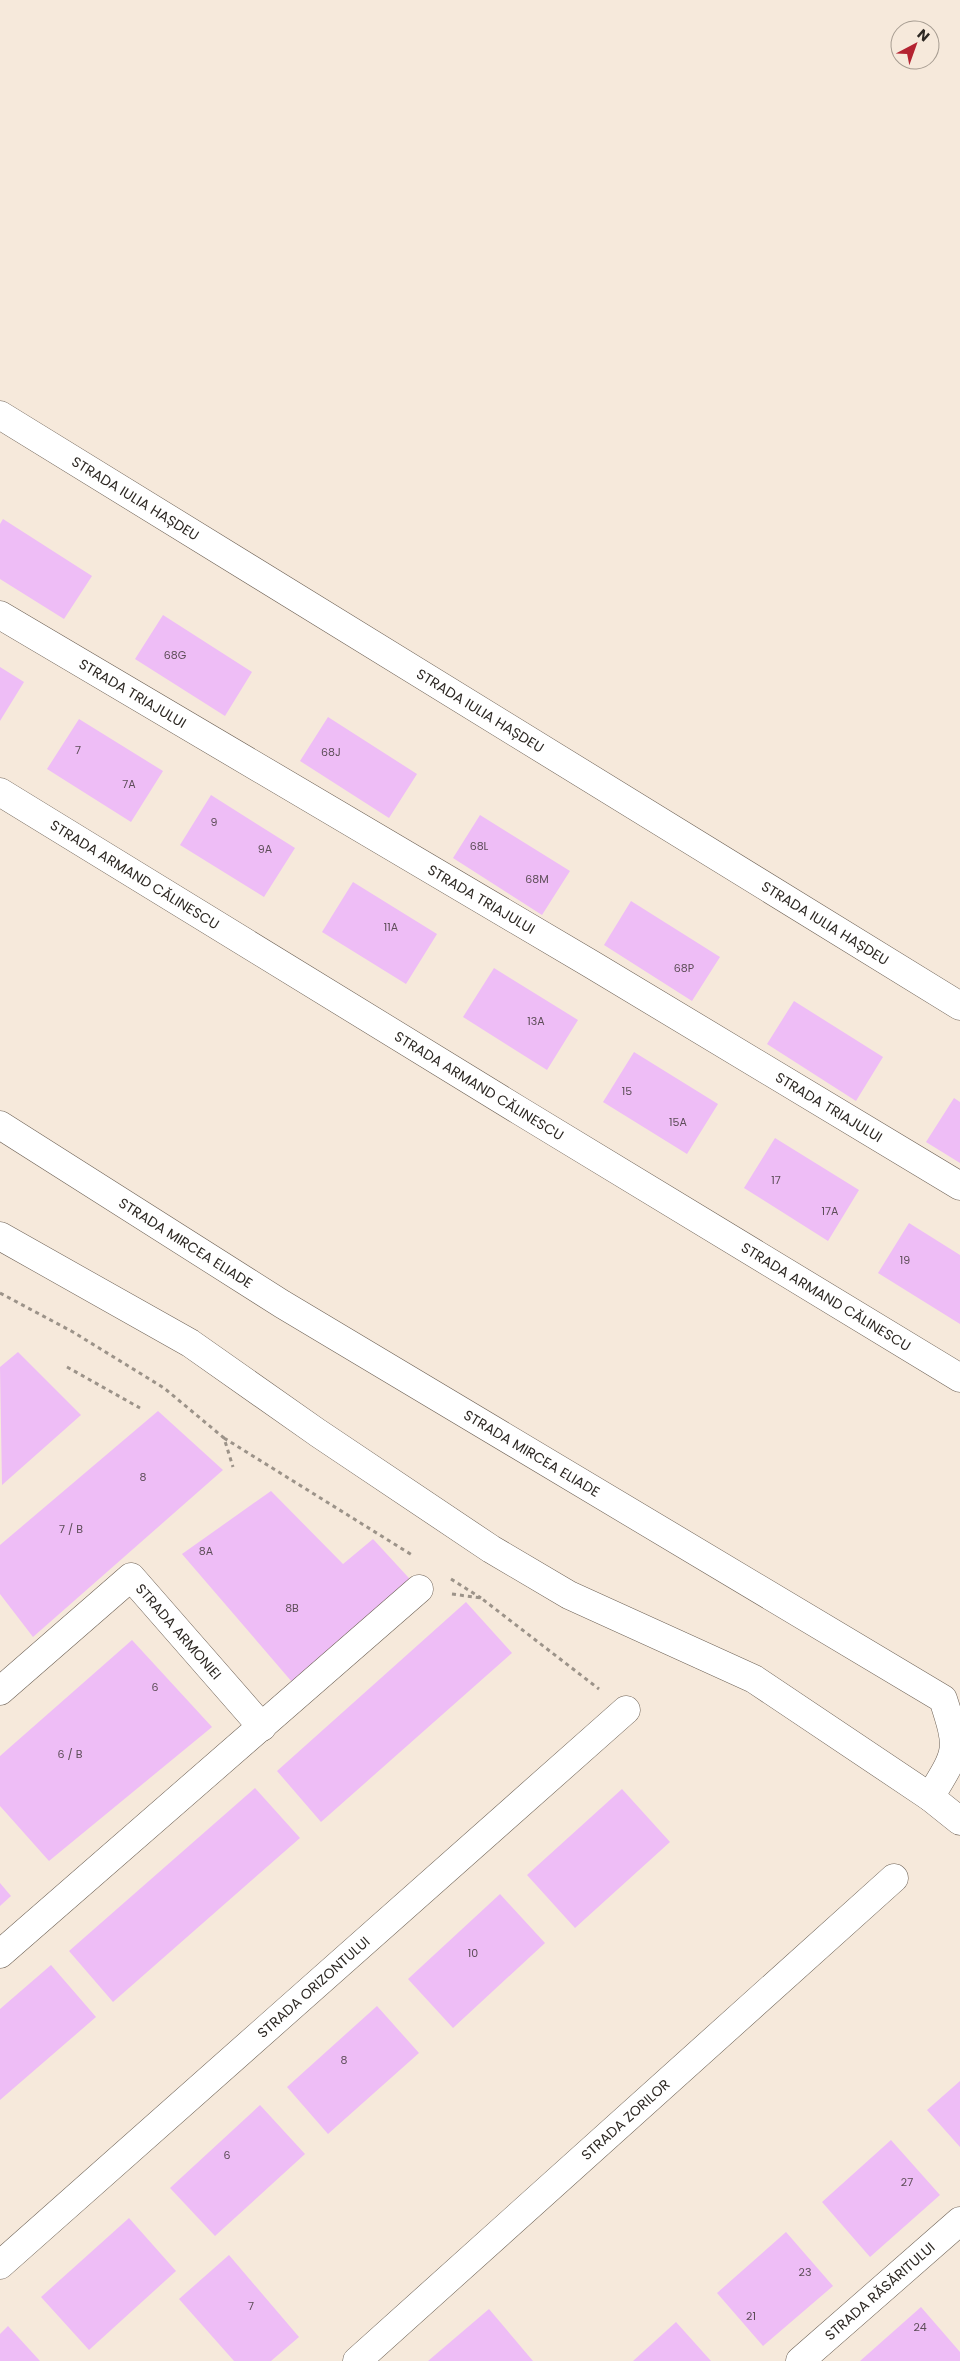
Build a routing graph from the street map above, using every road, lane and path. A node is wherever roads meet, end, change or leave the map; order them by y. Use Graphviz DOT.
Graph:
graph roads {
  1 [pos="0,415"];
  2 [pos="0,615"];
  3 [pos="0,792"];
  4 [pos="960,1006"];
  5 [pos="0,1125"];
  6 [pos="960,1186"];
  7 [pos="0,1236"];
  8 [pos="0,1293"];
  9 [pos="67,1366"];
  10 [pos="960,1378"];
  11 [pos="140,1408"];
  12 [pos="224,1438"];
  13 [pos="233,1467"];
  14 [pos="415,1557"];
  15 [pos="448,1577"];
  16 [pos="419,1589"];
  17 [pos="481,1598"];
  18 [pos="0,1691"];
  19 [pos="626,1710"];
  20 [pos="262,1727"];
  21 [pos="930,1797"];
  22 [pos="960,1821"];
  23 [pos="894,1878"];
  24 [pos="0,1954"];
  25 [pos="960,2221"];
  26 [pos="0,2265"];
  27 [pos="358,2361"];
  28 [pos="800,2361"];
  1 -- 4 [label="street, STRADA IULIA HAȘDEU"];
  2 -- 6 [label="street, STRADA TRIAJULUI"];
  3 -- 10 [label="street, STRADA ARMAND CĂLINESCU"];
  5 -- 21 [label="street, STRADA MIRCEA ELIADE"];
  7 -- 21 [label="street"];
  8 -- 12 [label="path"];
  9 -- 11 [label="path"];
  12 -- 13 [label="path"];
  12 -- 14 [label="path"];
  15 -- 17 [label="path"];
  16 -- 17 [label="path"];
  16 -- 20 [label="street"];
  17 -- 19 [label="path"];
  18 -- 20 [label="street, STRADA ARMONIEI"];
  19 -- 26 [label="street, STRADA ORIZONTULUI"];
  20 -- 24 [label="street"];
  21 -- 22 [label="street"];
  23 -- 27 [label="street, STRADA ZORILOR"];
  25 -- 28 [label="street, STRADA RĂSĂRITULUI"];
}
